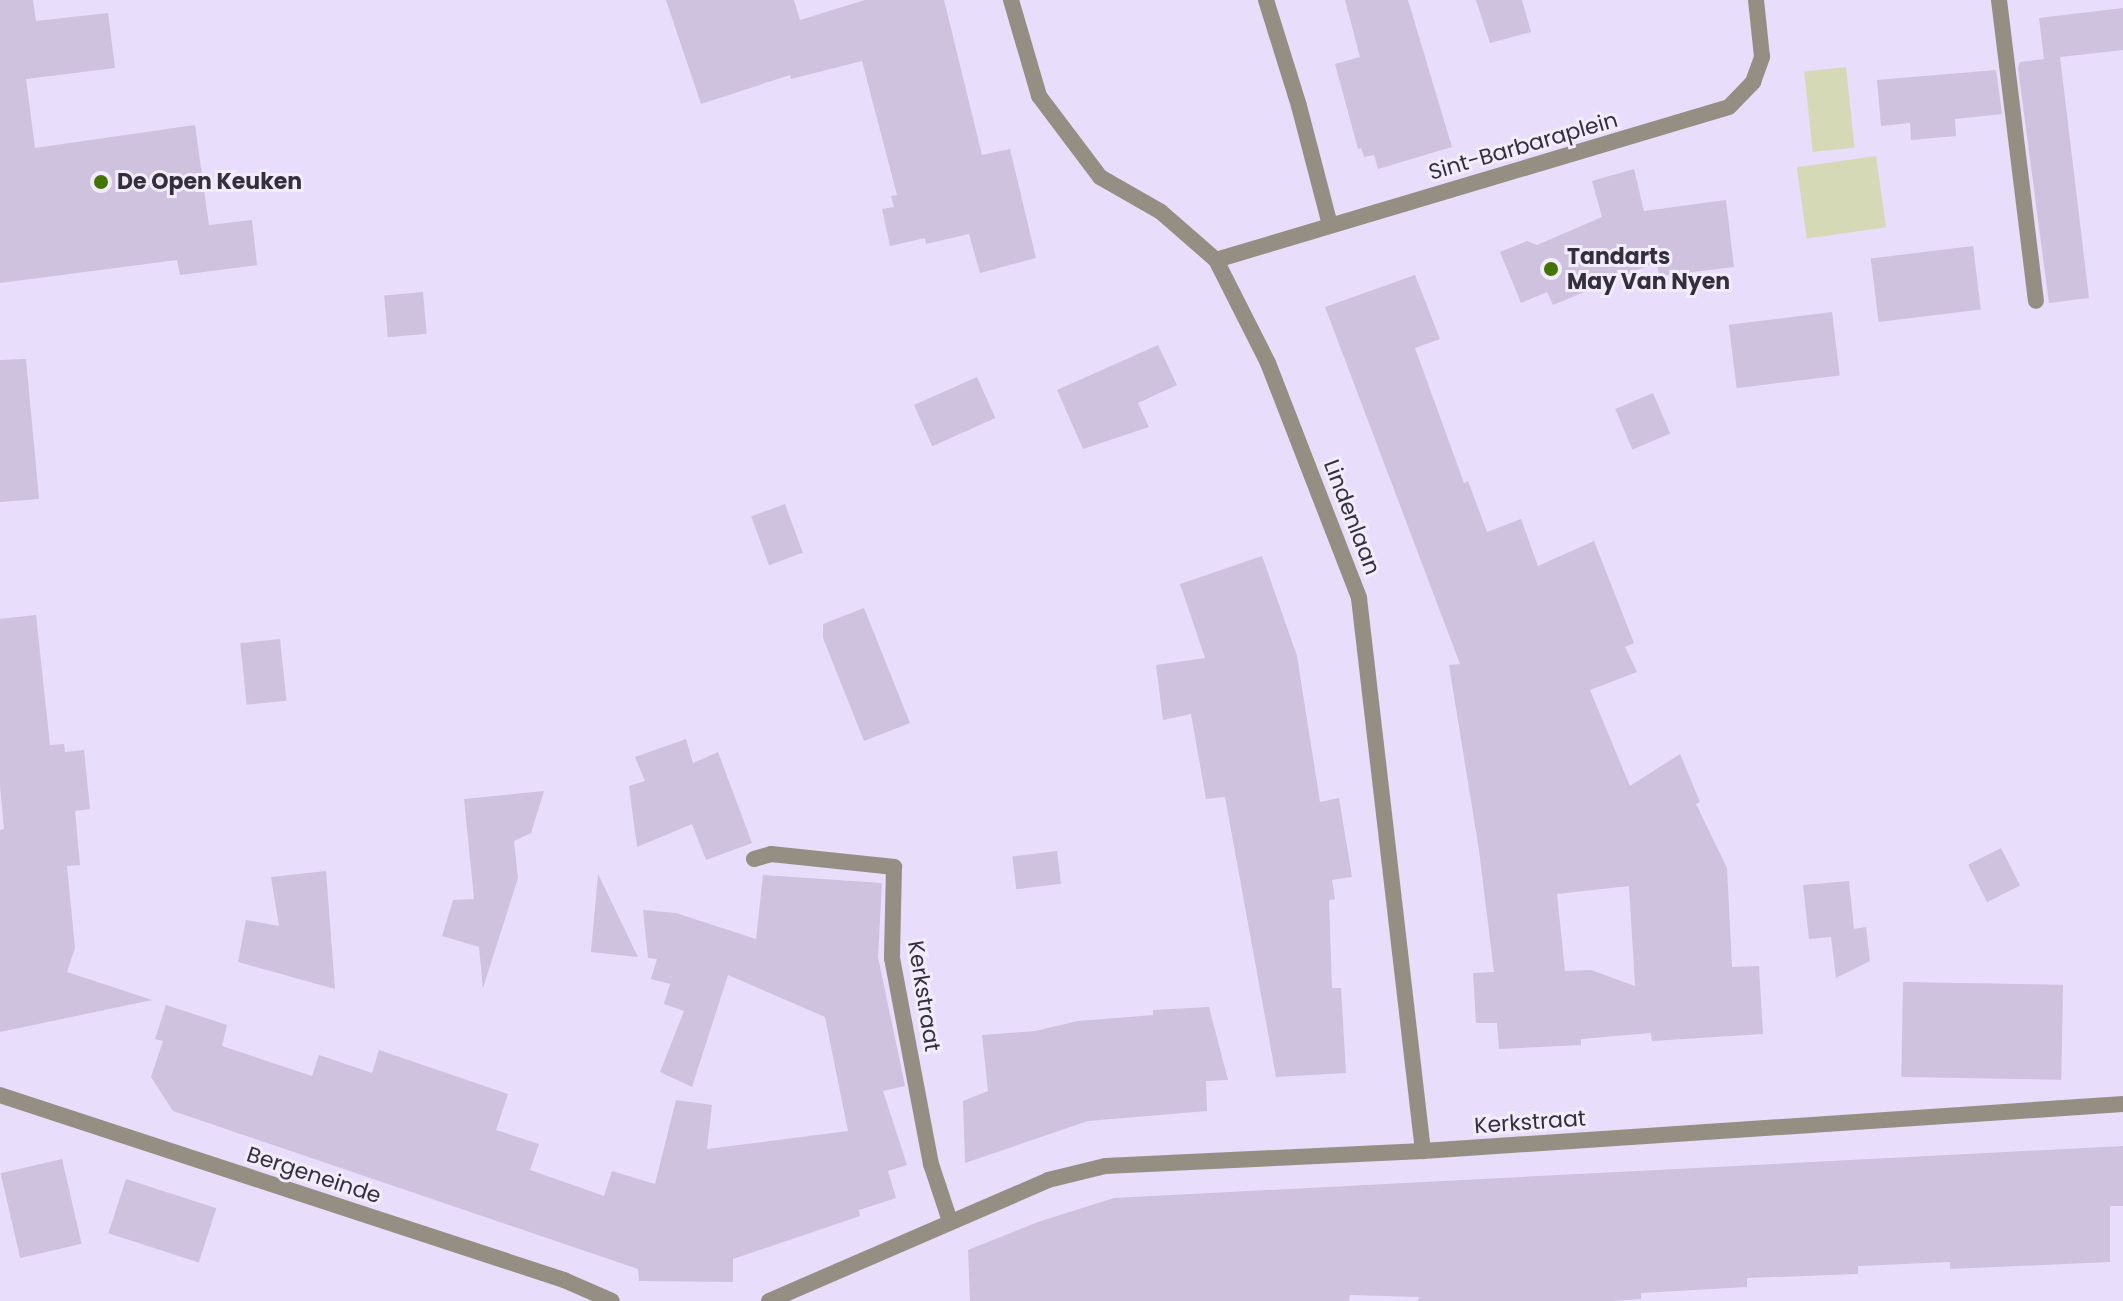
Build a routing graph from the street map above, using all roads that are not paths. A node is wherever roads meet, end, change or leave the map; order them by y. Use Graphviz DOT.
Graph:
graph roads {
  1 [pos="1011,0"];
  2 [pos="1266,0"];
  3 [pos="1756,0"];
  4 [pos="1999,0"];
  5 [pos="1330,225"];
  6 [pos="1216,260"];
  7 [pos="2036,301"];
  8 [pos="754,859"];
  9 [pos="0,1095"];
  10 [pos="2123,1104"];
  11 [pos="1423,1151"];
  12 [pos="950,1221"];
  13 [pos="612,1301"];
  14 [pos="769,1301"];
  1 -- 6 [label="street, Lindenlaan"];
  2 -- 5 [label="street"];
  3 -- 5 [label="street, Sint-Barbaraplein"];
  4 -- 7 [label="street"];
  5 -- 6 [label="street, Sint-Barbaraplein"];
  6 -- 11 [label="street, Lindenlaan"];
  8 -- 12 [label="street, Kerkstraat"];
  9 -- 13 [label="street, Bergeneinde"];
  10 -- 11 [label="street, Kerkstraat"];
  11 -- 12 [label="street, Kerkstraat"];
  12 -- 14 [label="street, Kerkstraat"];
}
